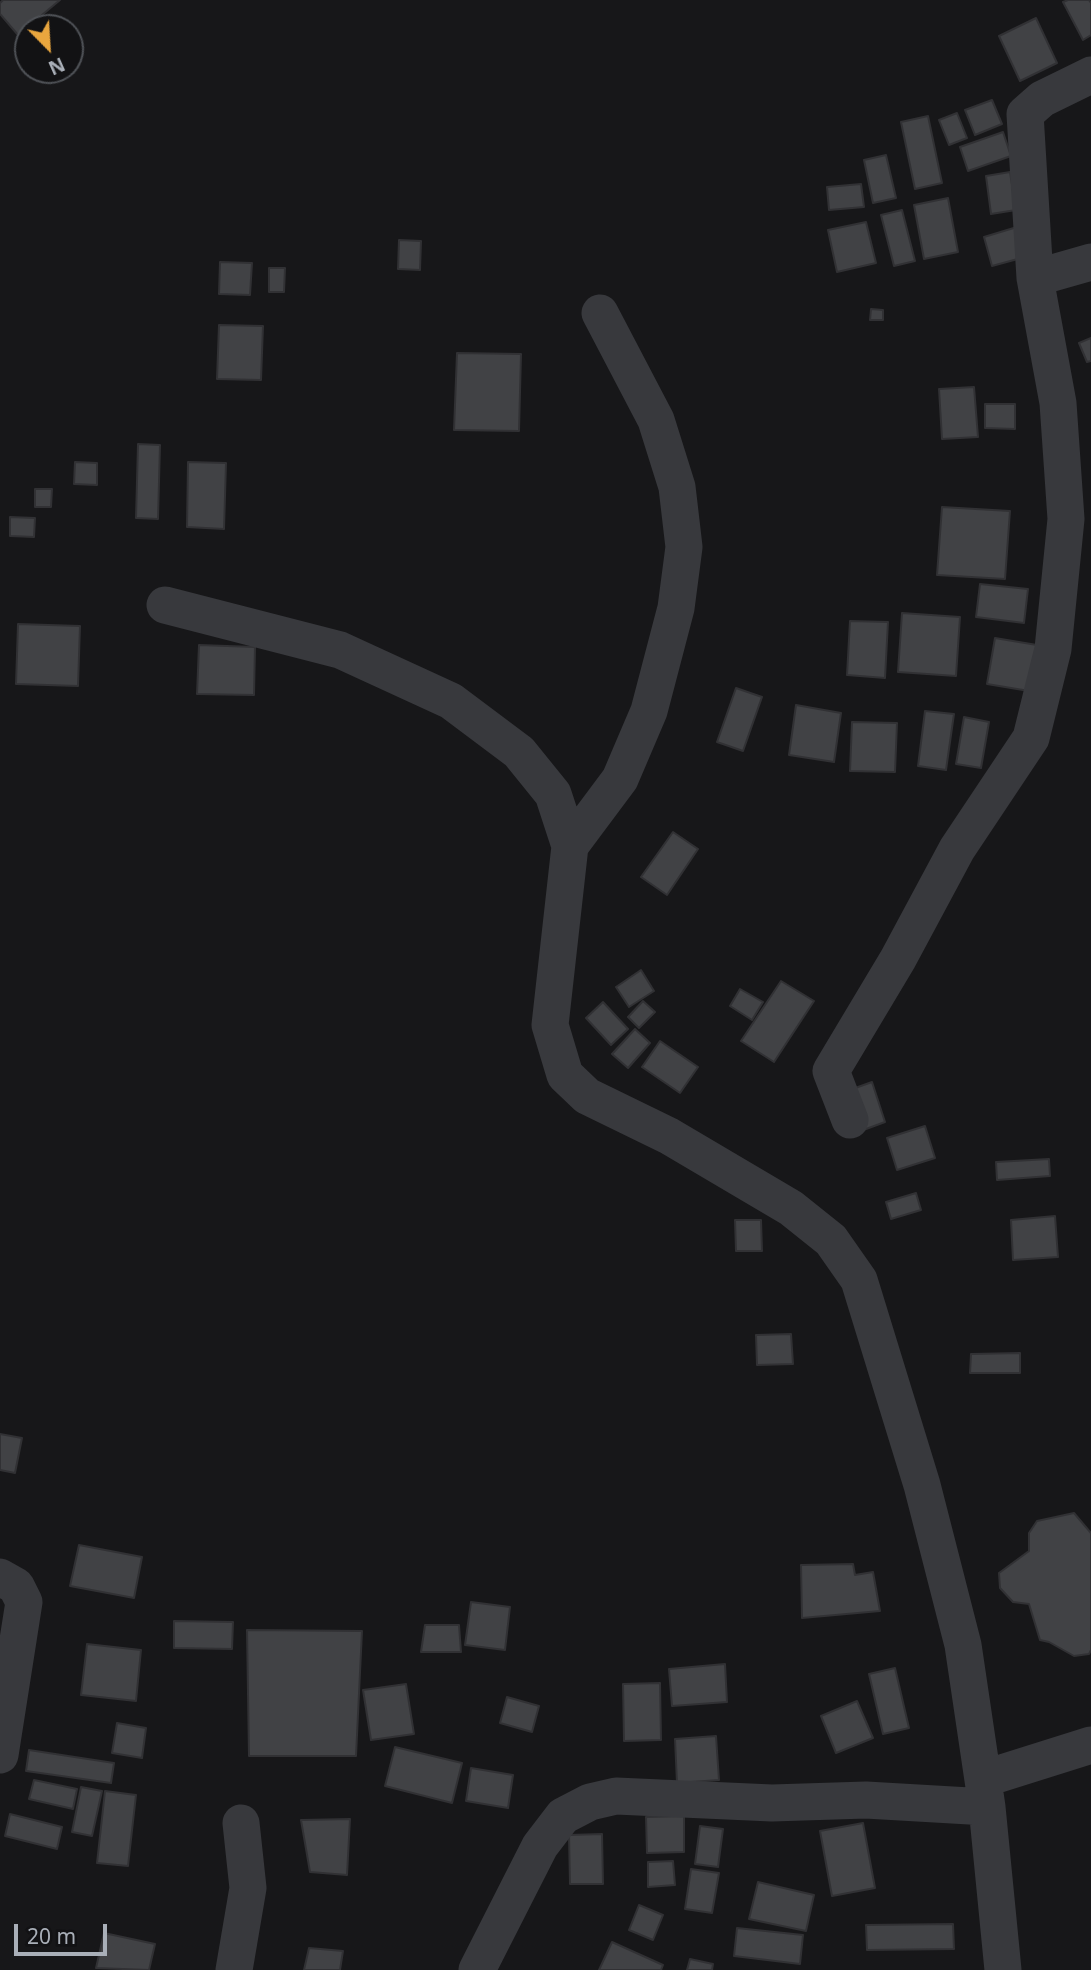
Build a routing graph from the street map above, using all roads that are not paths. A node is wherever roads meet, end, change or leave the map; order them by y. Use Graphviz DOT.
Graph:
graph roads {
  1 [pos="1091,75"];
  2 [pos="1091,262"];
  3 [pos="1035,278"];
  4 [pos="600,313"];
  5 [pos="165,605"];
  6 [pos="570,846"];
  7 [pos="850,1120"];
  8 [pos="0,1577"];
  9 [pos="1091,1745"];
  10 [pos="0,1755"];
  11 [pos="985,1793"];
  12 [pos="242,1823"];
  13 [pos="234,1970"];
  14 [pos="477,1970"];
  15 [pos="1003,1970"];
  1 -- 3 [label="street"];
  2 -- 3 [label="street"];
  3 -- 7 [label="street"];
  4 -- 6 [label="street"];
  5 -- 6 [label="street"];
  6 -- 11 [label="street"];
  8 -- 10 [label="street"];
  9 -- 11 [label="street"];
  11 -- 14 [label="street"];
  11 -- 15 [label="street"];
  12 -- 13 [label="street"];
}
